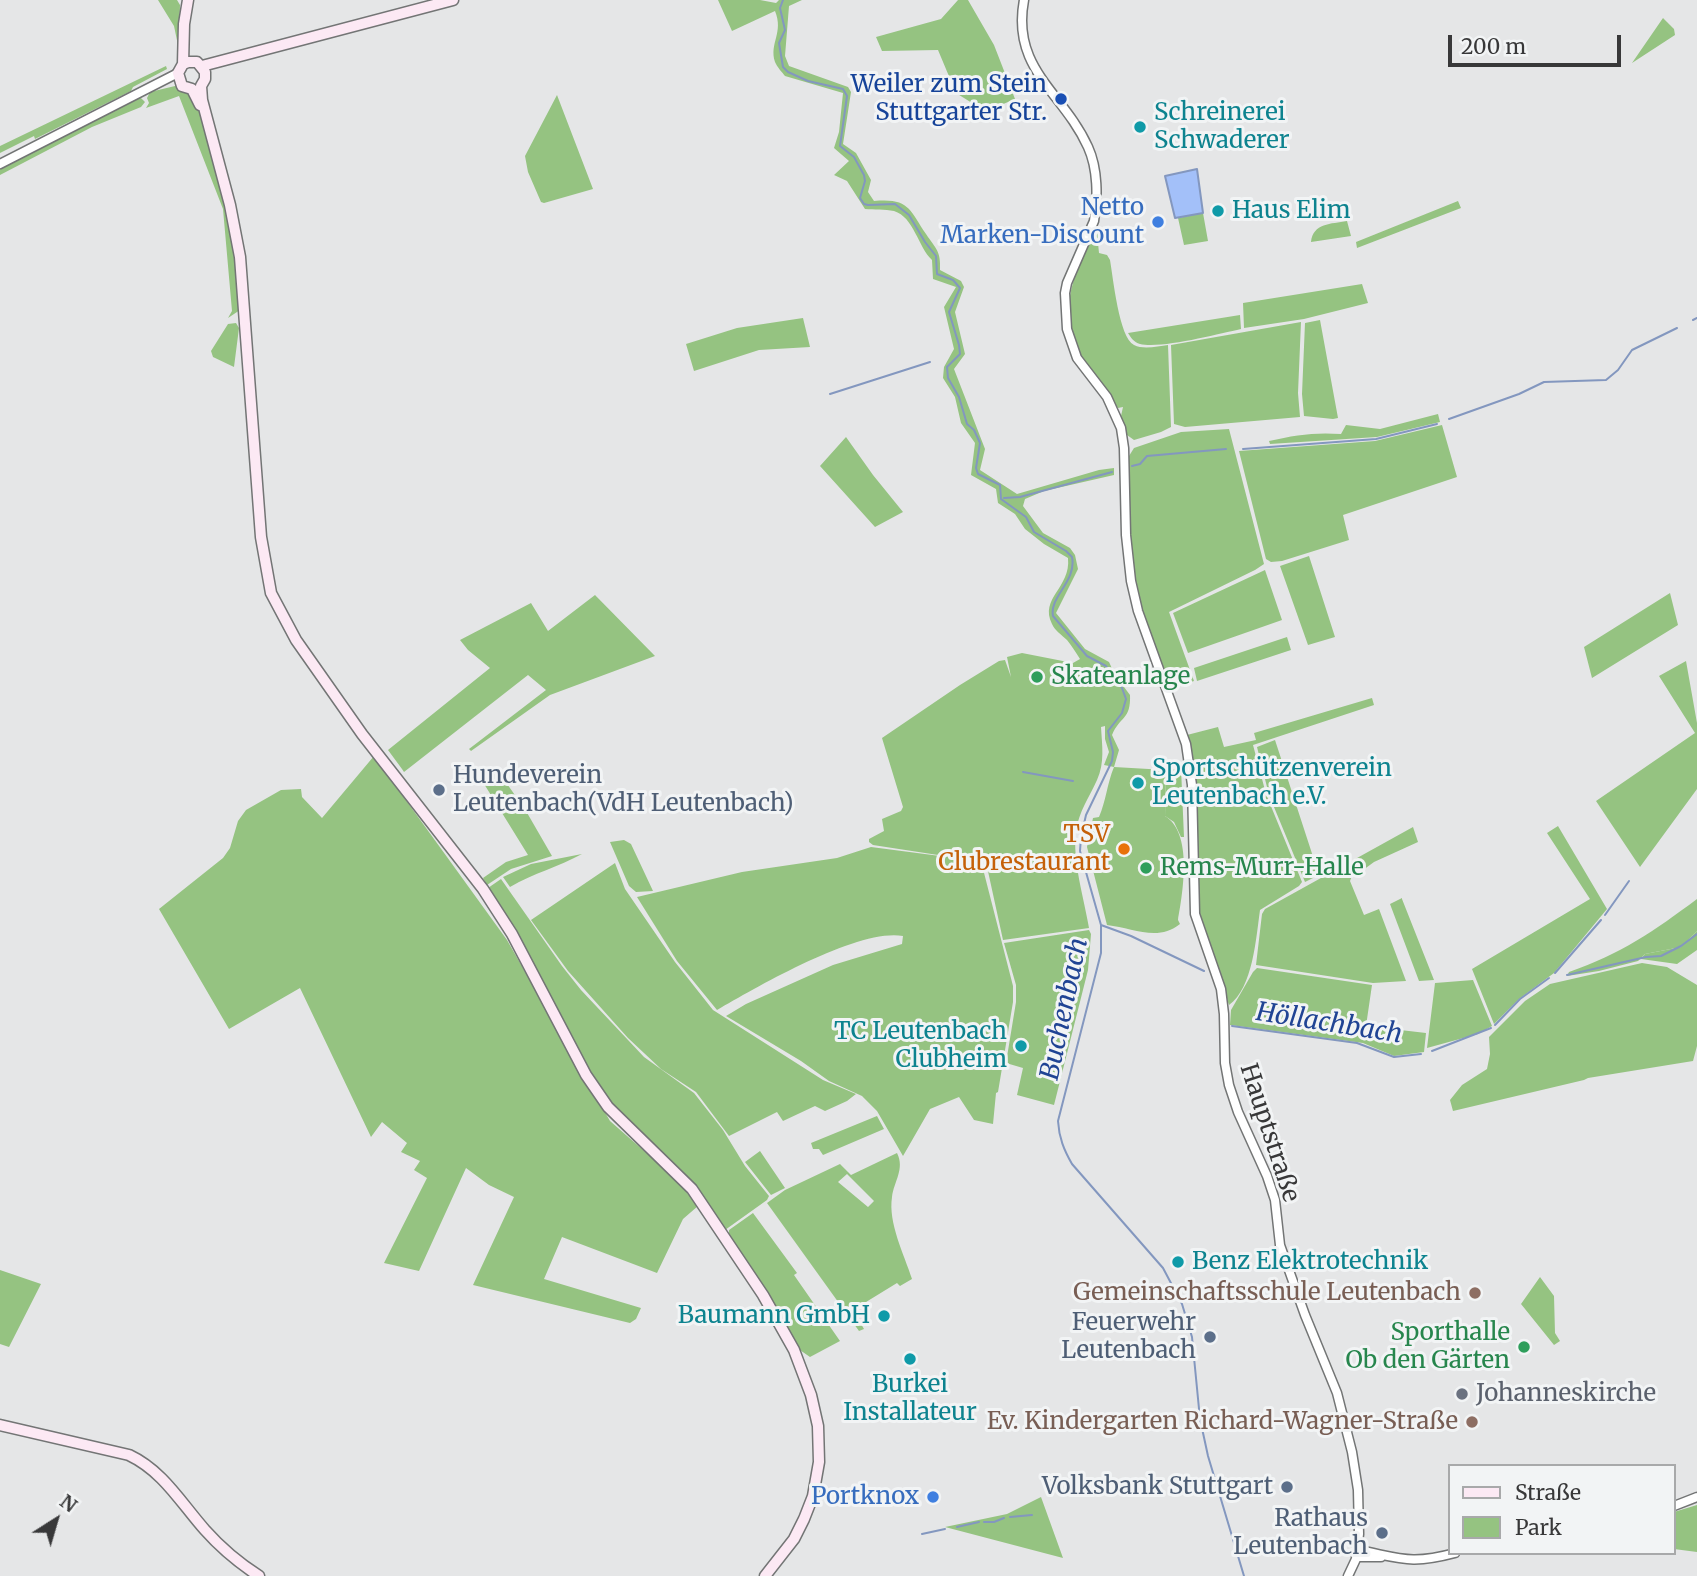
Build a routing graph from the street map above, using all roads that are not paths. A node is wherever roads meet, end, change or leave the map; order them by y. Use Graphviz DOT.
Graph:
graph roads {
  1 [pos="187,0"];
  2 [pos="453,0"];
  3 [pos="1024,0"];
  4 [pos="190,70"];
  5 [pos="196,88"];
  6 [pos="0,164"];
  7 [pos="0,1425"];
  8 [pos="1696,1498"];
  9 [pos="1676,1505"];
  10 [pos="1357,1554"];
  11 [pos="1448,1555"];
  12 [pos="259,1576"];
  13 [pos="765,1576"];
  14 [pos="1348,1576"];
  1 -- 4 [label="main road"];
  2 -- 4 [label="main road"];
  3 -- 10 [label="street, Hauptstraße"];
  4 -- 5 [label="main road"];
  4 -- 5 [label="main road"];
  4 -- 6 [label="street"];
  5 -- 13 [label="main road"];
  7 -- 12 [label="main road"];
  8 -- 9 [label="street"];
  10 -- 11 [label="street"];
  10 -- 14 [label="street"];
}
